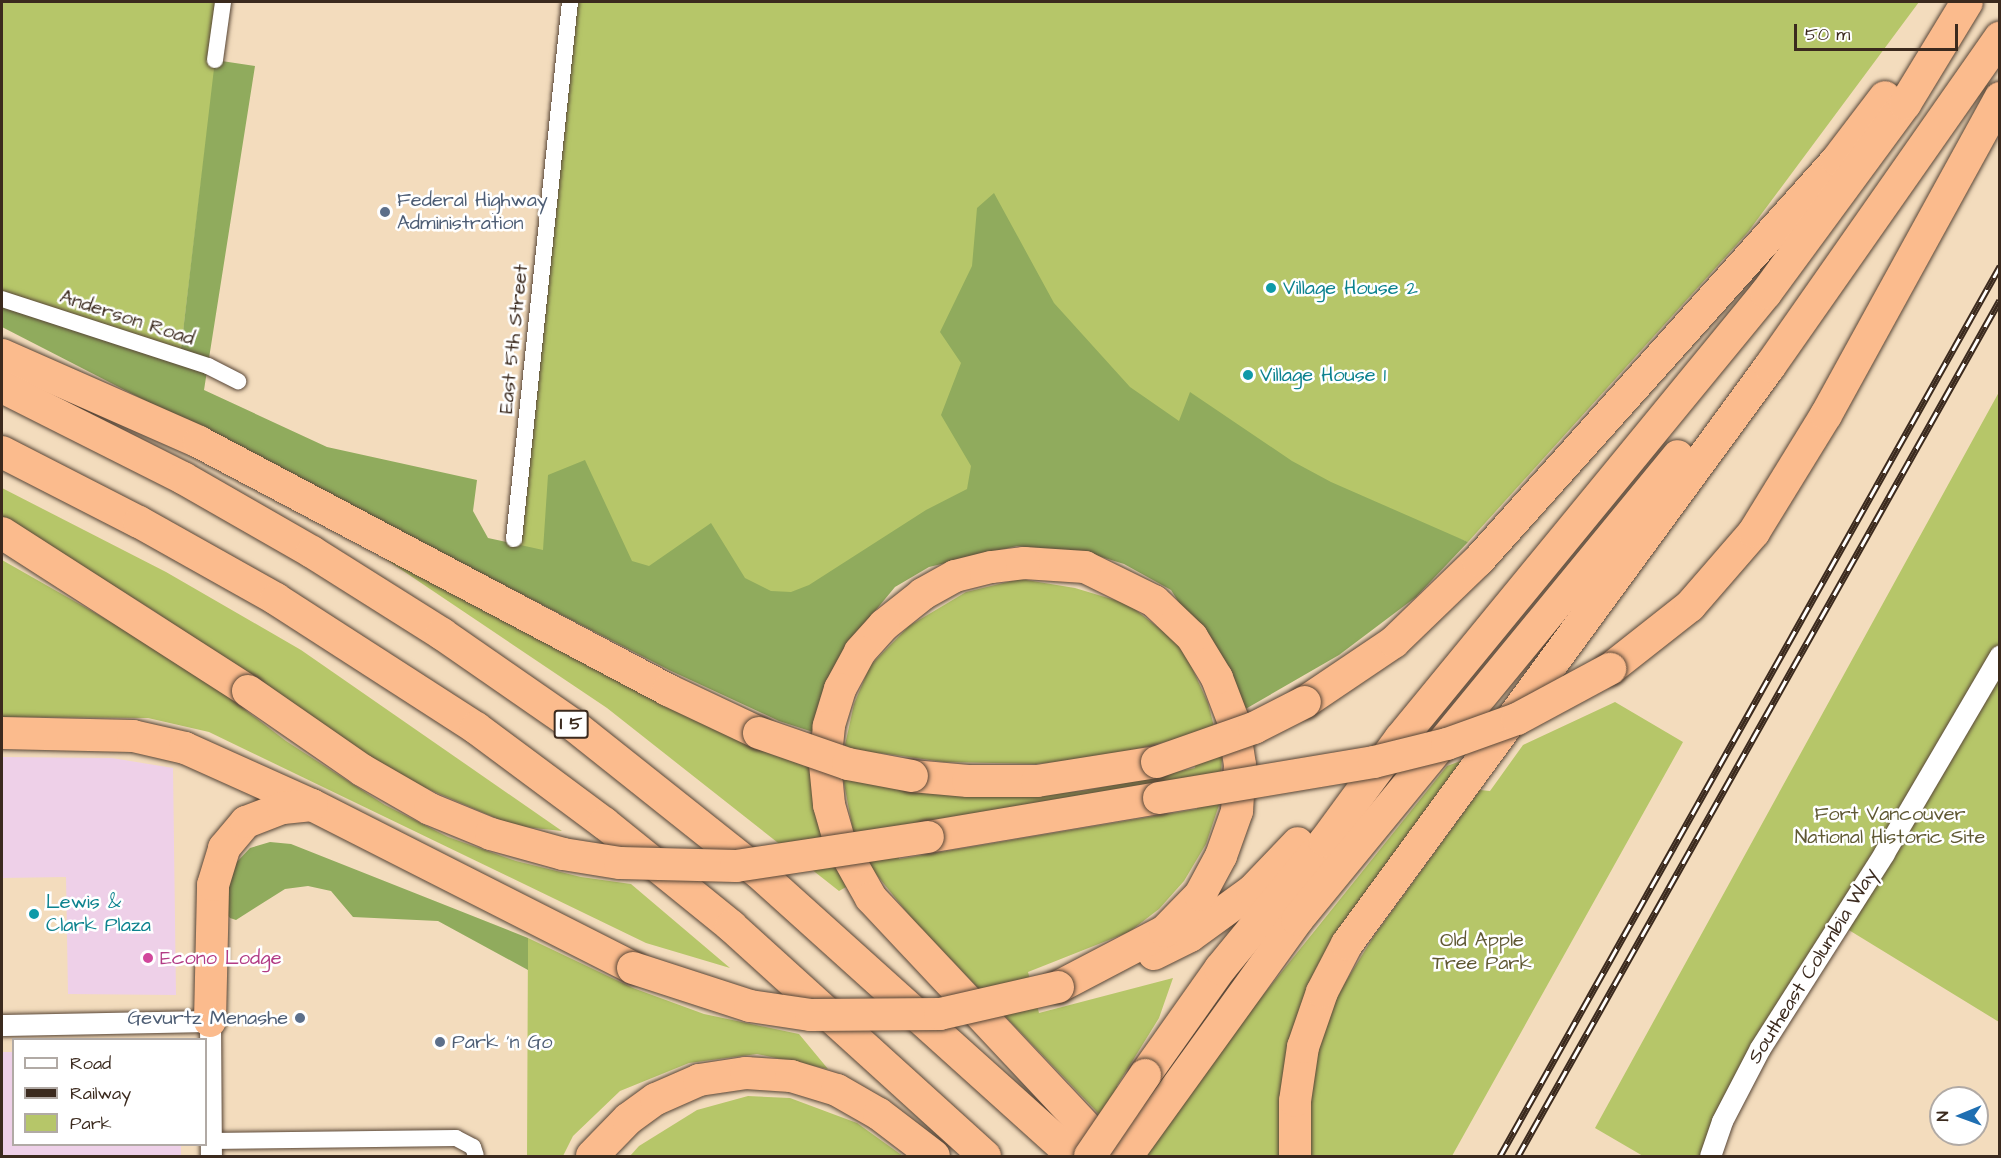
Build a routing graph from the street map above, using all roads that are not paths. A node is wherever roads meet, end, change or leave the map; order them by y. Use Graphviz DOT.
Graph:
graph roads {
  1 [pos="223,2"];
  2 [pos="570,2"];
  3 [pos="1965,2"];
  4 [pos="2000,37"];
  5 [pos="215,60"];
  6 [pos="2000,98"];
  7 [pos="1836,267"];
  8 [pos="2,299"];
  9 [pos="2,355"];
  10 [pos="238,381"];
  11 [pos="2,387"];
  12 [pos="2,452"];
  13 [pos="2,533"];
  14 [pos="514,538"];
  15 [pos="2000,656"];
  16 [pos="2,733"];
  17 [pos="1400,739"];
  18 [pos="312,805"];
  19 [pos="1058,987"];
  20 [pos="210,1021"];
  21 [pos="2,1025"];
  22 [pos="211,1149"];
  23 [pos="474,1152"];
  24 [pos="592,1156"];
  25 [pos="934,1156"];
  26 [pos="985,1156"];
  27 [pos="1073,1156"];
  28 [pos="1090,1156"];
  29 [pos="1113,1156"];
  30 [pos="1127,1156"];
  31 [pos="1295,1156"];
  32 [pos="1710,1156"];
  1 -- 5 [label="street"];
  2 -- 14 [label="street, East 5th Street"];
  3 -- 9 [label="highway, bridge"];
  3 -- 17 [label="highway"];
  4 -- 7 [label="highway"];
  6 -- 13 [label="highway, bridge"];
  7 -- 30 [label="highway"];
  7 -- 31 [label="highway"];
  8 -- 10 [label="street, Anderson Road"];
  11 -- 27 [label="highway, I 5"];
  12 -- 26 [label="highway"];
  15 -- 32 [label="street, Southeast Columbia Way"];
  16 -- 18 [label="highway"];
  17 -- 19 [label="highway"];
  17 -- 28 [label="highway, bridge"];
  18 -- 19 [label="highway, bridge"];
  18 -- 20 [label="highway"];
  19 -- 29 [label="highway"];
  20 -- 21 [label="street"];
  20 -- 22 [label="street"];
  22 -- 23 [label="street"];
  24 -- 25 [label="highway"];
}
